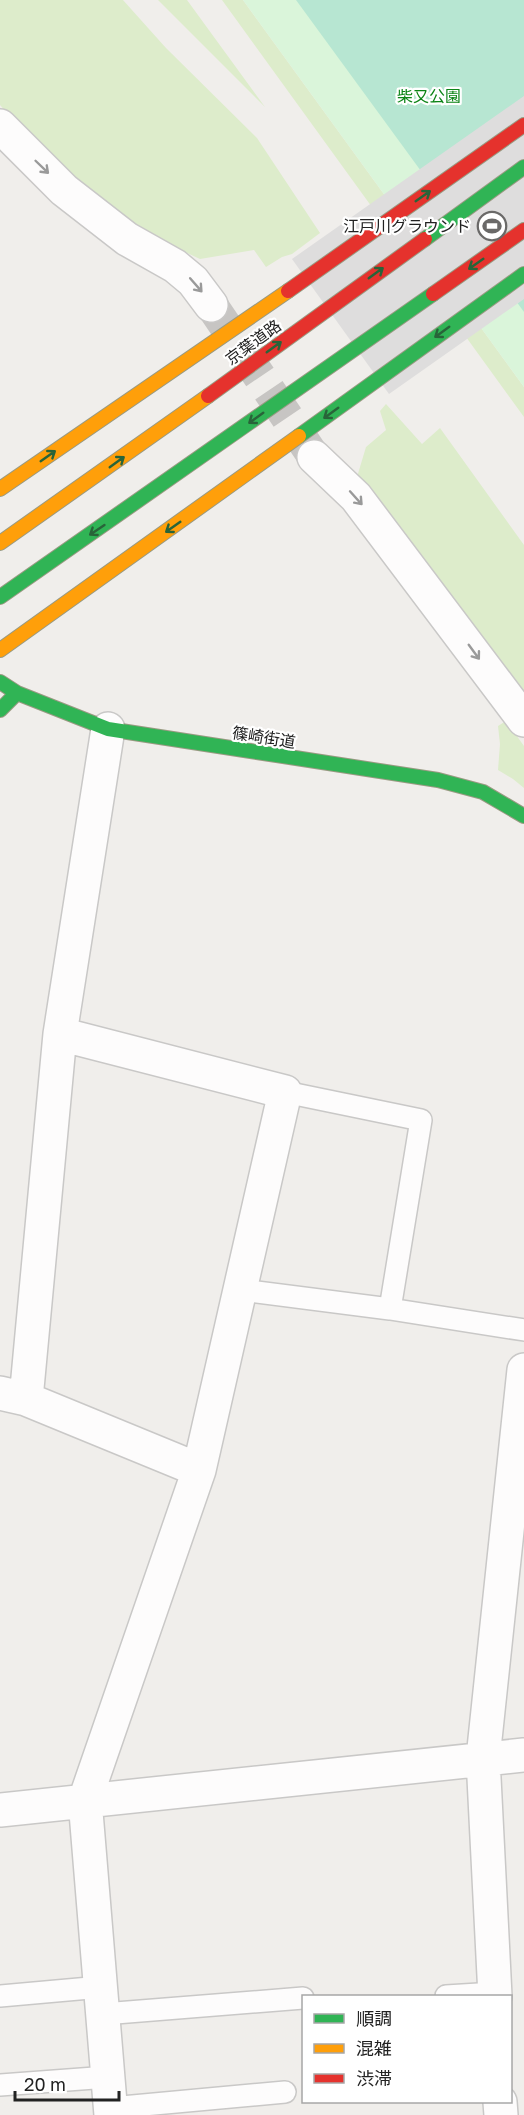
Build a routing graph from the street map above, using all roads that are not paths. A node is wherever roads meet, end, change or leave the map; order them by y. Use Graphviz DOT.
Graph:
graph roads {
  1 [pos="524,125"];
  2 [pos="1,129"];
  3 [pos="524,167"];
  4 [pos="524,230"];
  5 [pos="524,274"];
  6 [pos="211,305"];
  7 [pos="314,457"];
  8 [pos="0,489"];
  9 [pos="0,543"];
  10 [pos="0,597"];
  11 [pos="0,650"];
  12 [pos="0,682"];
  13 [pos="17,693"];
  14 [pos="0,710"];
  15 [pos="524,720"];
  16 [pos="108,729"];
  17 [pos="524,816"];
  18 [pos="60,1034"];
  19 [pos="285,1092"];
  20 [pos="240,1290"];
  21 [pos="390,1309"];
  22 [pos="524,1330"];
  23 [pos="524,1370"];
  24 [pos="13,1396"];
  25 [pos="199,1470"];
  26 [pos="524,1755"];
  27 [pos="483,1758"];
  28 [pos="85,1800"];
  29 [pos="0,1810"];
  30 [pos="495,1995"];
  31 [pos="0,1996"];
  32 [pos="302,1998"];
  33 [pos="102,2000"];
  34 [pos="0,2085"];
  35 [pos="285,2092"];
  36 [pos="110,2100"];
  8 -- 1 [label="main road, one-way"];
  2 -- 6 [label="street, one-way"];
  9 -- 3 [label="main road, 京葉道路, one-way"];
  4 -- 10 [label="main road, one-way"];
  5 -- 11 [label="main road, one-way"];
  7 -- 15 [label="street, one-way"];
  12 -- 13 [label="main road, 篠崎街道"];
  13 -- 14 [label="main road"];
  13 -- 16 [label="main road, 篠崎街道"];
  16 -- 17 [label="main road, 篠崎街道"];
  16 -- 18 [label="street"];
  18 -- 19 [label="street"];
  18 -- 24 [label="street"];
  19 -- 20 [label="street"];
  19 -- 21 [label="lane"];
  20 -- 21 [label="lane"];
  20 -- 25 [label="street"];
  21 -- 22 [label="lane"];
  23 -- 27 [label="street"];
  24 -- 25 [label="street"];
  25 -- 28 [label="street"];
  26 -- 27 [label="street"];
  27 -- 28 [label="street"];
  27 -- 30 [label="street"];
  28 -- 29 [label="street"];
  28 -- 33 [label="street"];
  31 -- 33 [label="lane"];
  32 -- 33 [label="lane"];
  33 -- 36 [label="street"];
  34 -- 36 [label="lane"];
  35 -- 36 [label="lane"];
}
